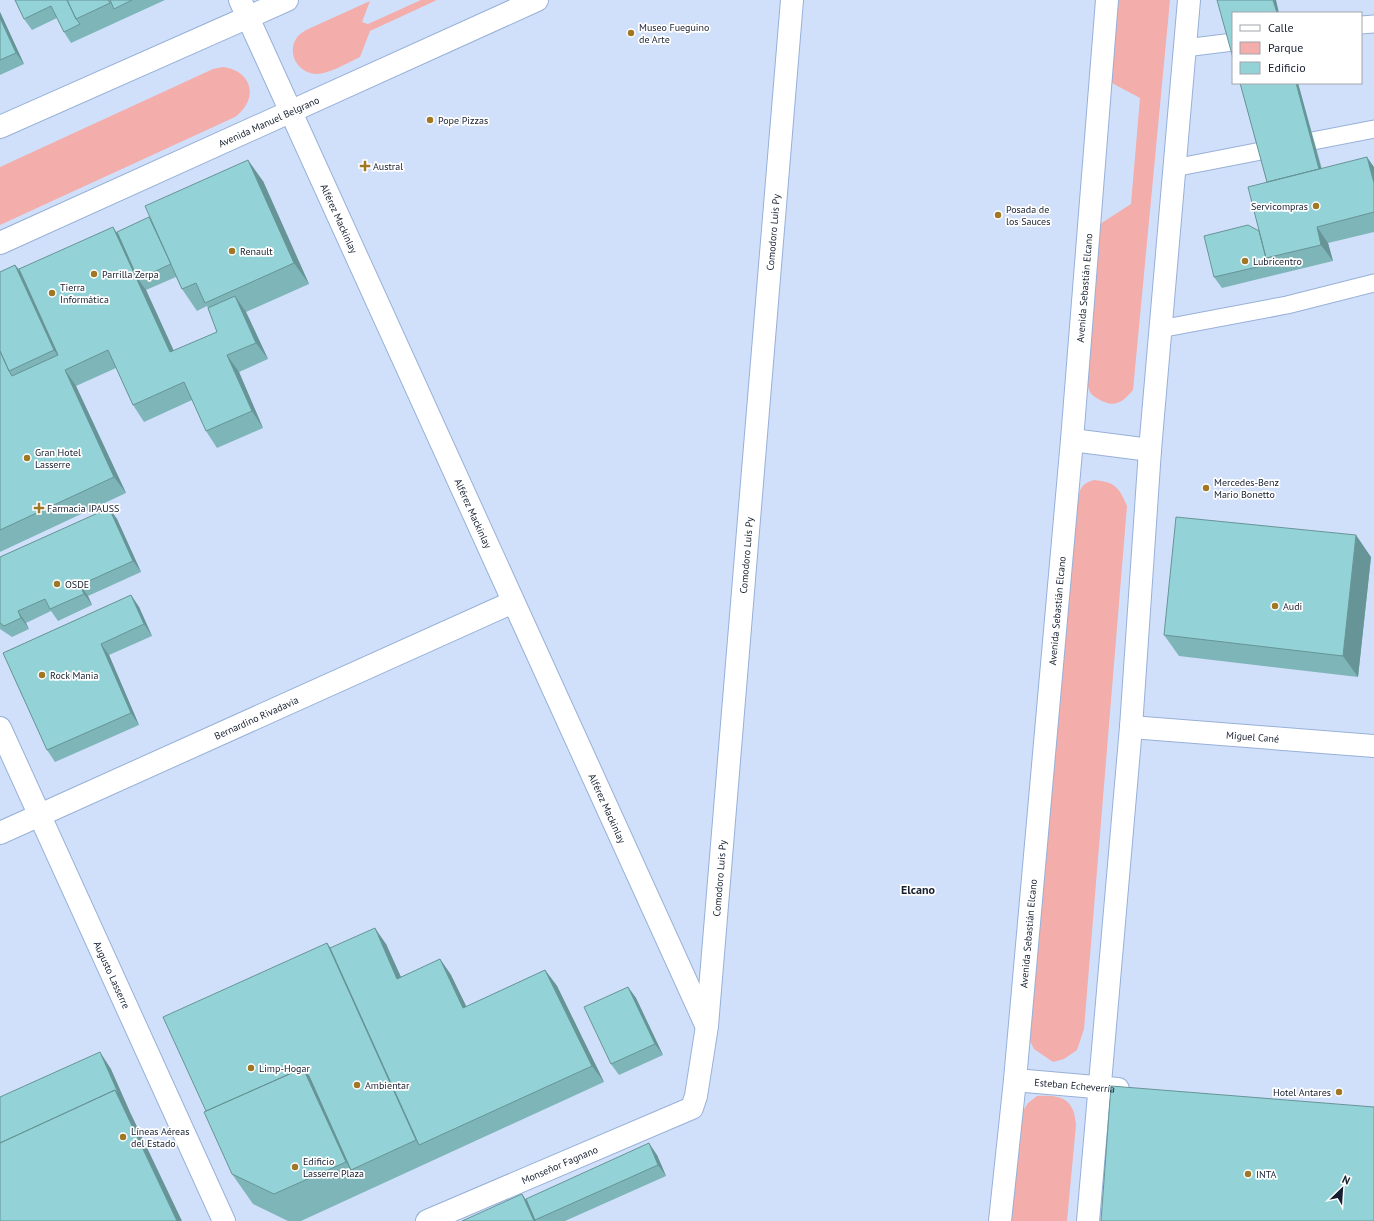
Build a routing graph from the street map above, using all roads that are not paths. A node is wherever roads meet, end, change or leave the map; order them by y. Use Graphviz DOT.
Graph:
graph roads {
  1 [pos="287,0"];
  2 [pos="537,0"];
  3 [pos="792,0"];
  4 [pos="1107,0"];
  5 [pos="1189,0"];
  6 [pos="244,8"];
  7 [pos="1374,24"];
  8 [pos="1362,25"];
  9 [pos="1232,42"];
  10 [pos="1185,48"];
  11 [pos="291,111"];
  12 [pos="0,127"];
  13 [pos="1374,129"];
  14 [pos="1174,168"];
  15 [pos="0,243"];
  16 [pos="1374,283"];
  17 [pos="1160,329"];
  18 [pos="1072,440"];
  19 [pos="1150,450"];
  20 [pos="513,602"];
  21 [pos="1131,727"];
  22 [pos="0,728"];
  23 [pos="1374,746"];
  24 [pos="40,815"];
  25 [pos="0,833"];
  26 [pos="707,1026"];
  27 [pos="1015,1080"];
  28 [pos="1100,1088"];
  29 [pos="1139,1091"];
  30 [pos="692,1108"];
  31 [pos="224,1221"];
  32 [pos="427,1221"];
  33 [pos="1000,1221"];
  34 [pos="1088,1221"];
  1 -- 6 [label="street"];
  2 -- 11 [label="street, Avenida Manuel Belgrano"];
  3 -- 26 [label="street, Comodoro Luis Py"];
  4 -- 18 [label="street, Avenida Sebastián Elcano"];
  5 -- 10 [label="street"];
  6 -- 11 [label="street, Alférez Mackinlay"];
  6 -- 12 [label="street"];
  7 -- 8 [label="lane"];
  9 -- 10 [label="lane"];
  10 -- 14 [label="street"];
  11 -- 15 [label="street, Avenida Manuel Belgrano"];
  11 -- 20 [label="street, Alférez Mackinlay"];
  13 -- 14 [label="lane"];
  14 -- 17 [label="street"];
  16 -- 17 [label="lane"];
  17 -- 19 [label="street"];
  18 -- 19 [label="street"];
  18 -- 27 [label="street, Avenida Sebastián Elcano"];
  19 -- 21 [label="street"];
  20 -- 24 [label="street, Bernardino Rivadavia"];
  20 -- 26 [label="street, Alférez Mackinlay"];
  21 -- 23 [label="street, Miguel Cané"];
  21 -- 28 [label="street"];
  22 -- 24 [label="street, Augusto Lasserre"];
  24 -- 25 [label="street, Bernardino Rivadavia"];
  24 -- 31 [label="street, Augusto Lasserre"];
  26 -- 30 [label="street, Comodoro Luis Py"];
  27 -- 28 [label="street, Esteban Echeverría"];
  27 -- 33 [label="street, Avenida Sebastián Elcano"];
  28 -- 29 [label="street, Esteban Echeverría"];
  28 -- 34 [label="street"];
  30 -- 32 [label="street, Monseñor Fagnano"];
}
